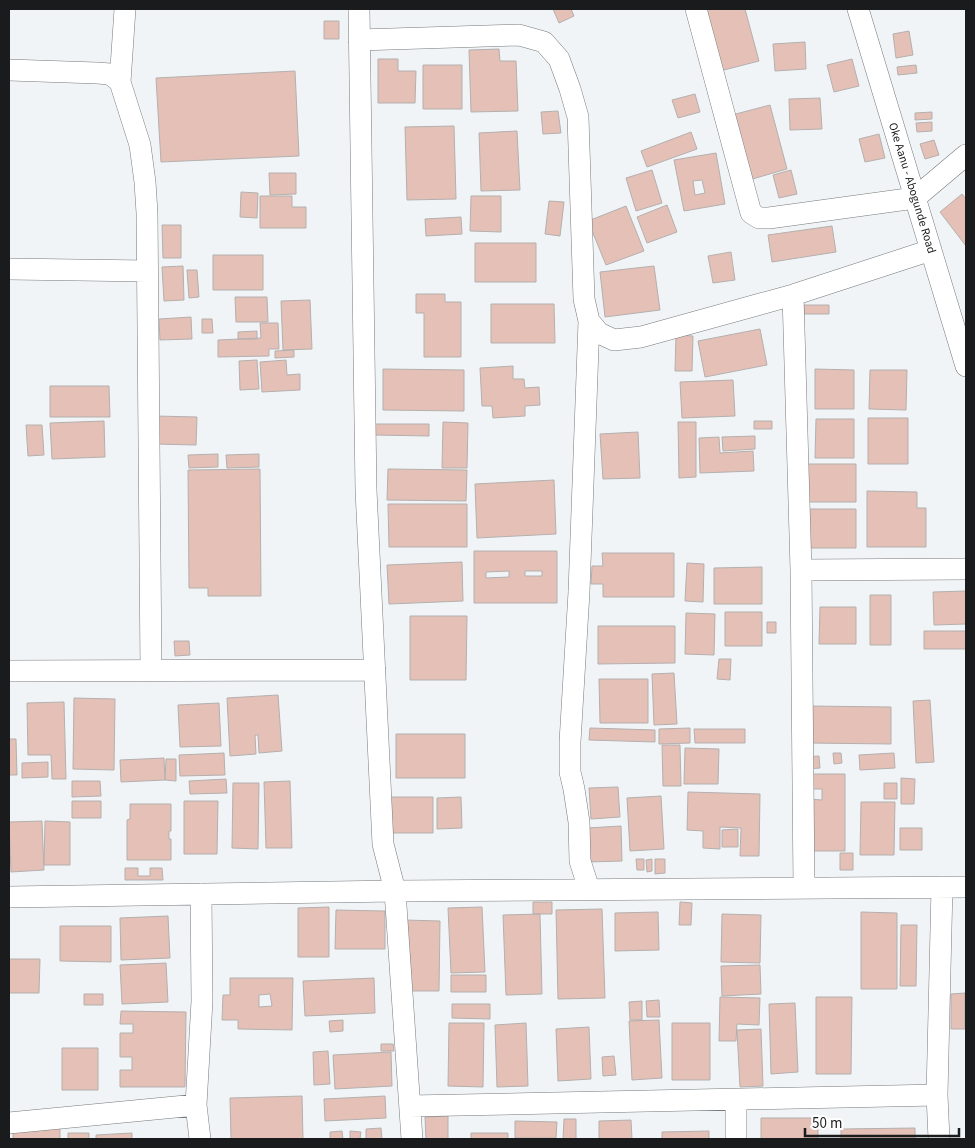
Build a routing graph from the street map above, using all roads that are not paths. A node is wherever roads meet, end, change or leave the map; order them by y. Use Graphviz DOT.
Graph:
graph roads {
  1 [pos="125,9"];
  2 [pos="359,9"];
  3 [pos="696,9"];
  4 [pos="858,9"];
  5 [pos="359,40"];
  6 [pos="9,70"];
  7 [pos="120,82"];
  8 [pos="966,155"];
  9 [pos="915,198"];
  10 [pos="931,250"];
  11 [pos="9,269"];
  12 [pos="147,271"];
  13 [pos="793,295"];
  14 [pos="589,320"];
  15 [pos="966,366"];
  16 [pos="801,570"];
  17 [pos="966,570"];
  18 [pos="151,670"];
  19 [pos="375,670"];
  20 [pos="9,671"];
  21 [pos="942,887"];
  22 [pos="966,887"];
  23 [pos="804,888"];
  24 [pos="589,889"];
  25 [pos="395,891"];
  26 [pos="200,894"];
  27 [pos="9,897"];
  28 [pos="937,1095"];
  29 [pos="736,1100"];
  30 [pos="196,1105"];
  31 [pos="410,1106"];
  32 [pos="9,1123"];
  33 [pos="200,1139"];
  34 [pos="412,1139"];
  35 [pos="736,1139"];
  36 [pos="939,1139"];
  1 -- 7 [label="street"];
  2 -- 5 [label="street"];
  3 -- 9 [label="street"];
  4 -- 9 [label="street, Oke Aanu - Abogunde Road"];
  5 -- 14 [label="street"];
  5 -- 19 [label="street"];
  6 -- 7 [label="street"];
  7 -- 12 [label="street"];
  8 -- 9 [label="street"];
  9 -- 10 [label="street, Oke Aanu - Abogunde Road"];
  10 -- 13 [label="street"];
  10 -- 15 [label="street, Oke Aanu - Abogunde Road"];
  11 -- 12 [label="street"];
  12 -- 18 [label="street"];
  13 -- 14 [label="street"];
  13 -- 16 [label="street"];
  14 -- 24 [label="street"];
  16 -- 17 [label="street"];
  16 -- 23 [label="street"];
  18 -- 19 [label="street"];
  18 -- 20 [label="street"];
  19 -- 25 [label="street"];
  21 -- 22 [label="street"];
  21 -- 23 [label="street"];
  21 -- 28 [label="street"];
  23 -- 24 [label="street"];
  24 -- 25 [label="street"];
  25 -- 26 [label="street"];
  25 -- 31 [label="street"];
  26 -- 27 [label="street"];
  26 -- 30 [label="street"];
  28 -- 29 [label="street"];
  28 -- 36 [label="street"];
  29 -- 31 [label="street"];
  29 -- 35 [label="street"];
  30 -- 32 [label="street"];
  30 -- 33 [label="street"];
  31 -- 34 [label="street"];
}
